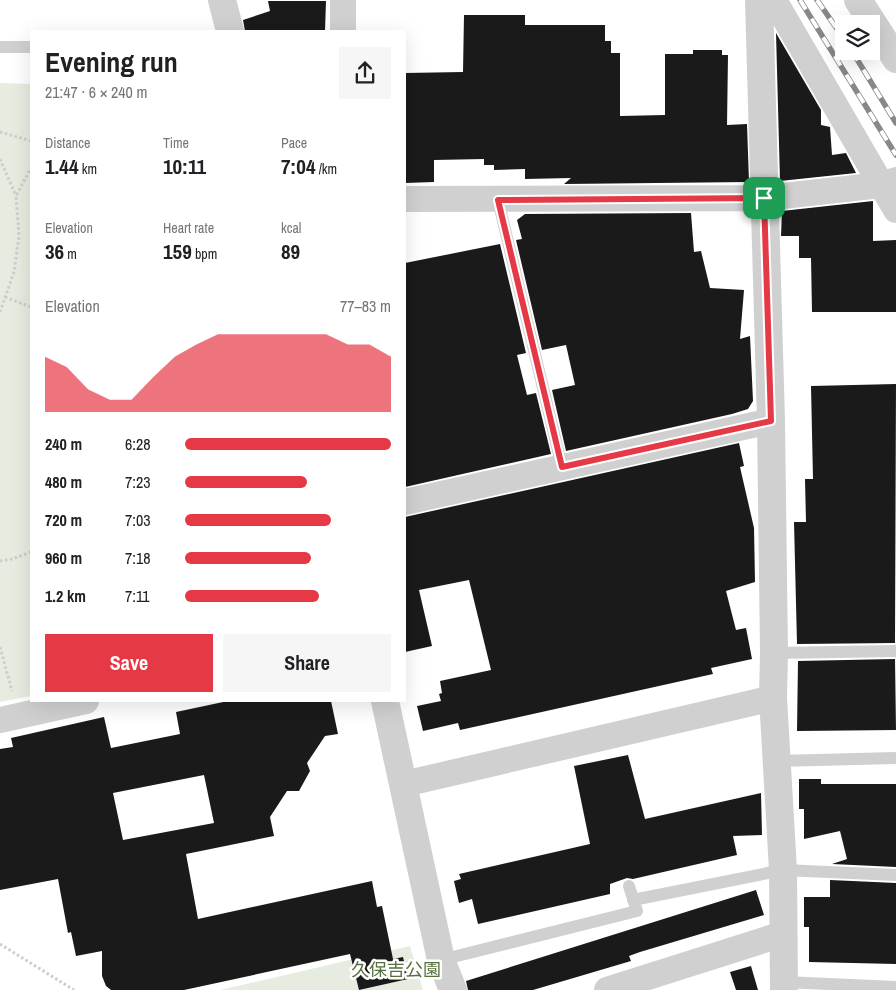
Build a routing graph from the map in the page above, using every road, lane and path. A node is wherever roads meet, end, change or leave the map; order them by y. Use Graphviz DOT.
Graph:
graph roads {
  1 [pos="222,0"];
  2 [pos="343,0"];
  3 [pos="759,0"];
  4 [pos="774,0"];
  5 [pos="858,0"];
  6 [pos="230,30"];
  7 [pos="343,30"];
  8 [pos="0,47"];
  9 [pos="30,47"];
  10 [pos="896,58"];
  11 [pos="0,132"];
  12 [pos="30,141"];
  13 [pos="0,159"];
  14 [pos="30,170"];
  15 [pos="888,182"];
  16 [pos="16,196"];
  17 [pos="764,198"];
  18 [pos="406,199"];
  19 [pos="498,200"];
  20 [pos="896,210"];
  21 [pos="5,297"];
  22 [pos="30,307"];
  23 [pos="0,312"];
  24 [pos="771,421"];
  25 [pos="562,467"];
  26 [pos="406,502"];
  27 [pos="30,552"];
  28 [pos="0,561"];
  29 [pos="0,647"];
  30 [pos="896,652"];
  31 [pos="774,653"];
  32 [pos="773,698"];
  33 [pos="14,699"];
  34 [pos="81,702"];
  35 [pos="385,702"];
  36 [pos="0,720"];
  37 [pos="896,758"];
  38 [pos="777,761"];
  39 [pos="404,784"];
  40 [pos="783,870"];
  41 [pos="896,875"];
  42 [pos="629,886"];
  43 [pos="634,900"];
  44 [pos="783,934"];
  45 [pos="0,944"];
  46 [pos="442,960"];
  47 [pos="784,986"];
  48 [pos="896,987"];
  49 [pos="74,990"];
  50 [pos="453,990"];
  51 [pos="607,990"];
  1 -- 6 [label="street"];
  2 -- 7 [label="street"];
  3 -- 17 [label="street"];
  4 -- 15 [label="street"];
  5 -- 10 [label="street"];
  8 -- 9 [label="lane"];
  11 -- 12 [label="path"];
  13 -- 16 [label="path"];
  14 -- 16 [label="path"];
  15 -- 17 [label="street"];
  15 -- 20 [label="street"];
  16 -- 21 [label="path"];
  17 -- 19 [label="street"];
  17 -- 24 [label="street"];
  18 -- 19 [label="street"];
  19 -- 25 [label="lane"];
  21 -- 22 [label="path"];
  21 -- 23 [label="path"];
  24 -- 25 [label="street"];
  24 -- 31 [label="street"];
  25 -- 26 [label="street"];
  27 -- 28 [label="path"];
  29 -- 33 [label="path"];
  30 -- 31 [label="lane"];
  31 -- 32 [label="street"];
  32 -- 38 [label="street"];
  32 -- 39 [label="street"];
  34 -- 36 [label="street"];
  35 -- 39 [label="street"];
  37 -- 38 [label="lane"];
  38 -- 40 [label="street"];
  39 -- 46 [label="street"];
  40 -- 41 [label="lane"];
  40 -- 43 [label="lane"];
  40 -- 44 [label="street"];
  42 -- 43 [label="lane"];
  43 -- 46 [label="lane"];
  44 -- 47 [label="street"];
  44 -- 51 [label="street"];
  45 -- 49 [label="path"];
  46 -- 50 [label="street"];
  47 -- 48 [label="lane"];
}
